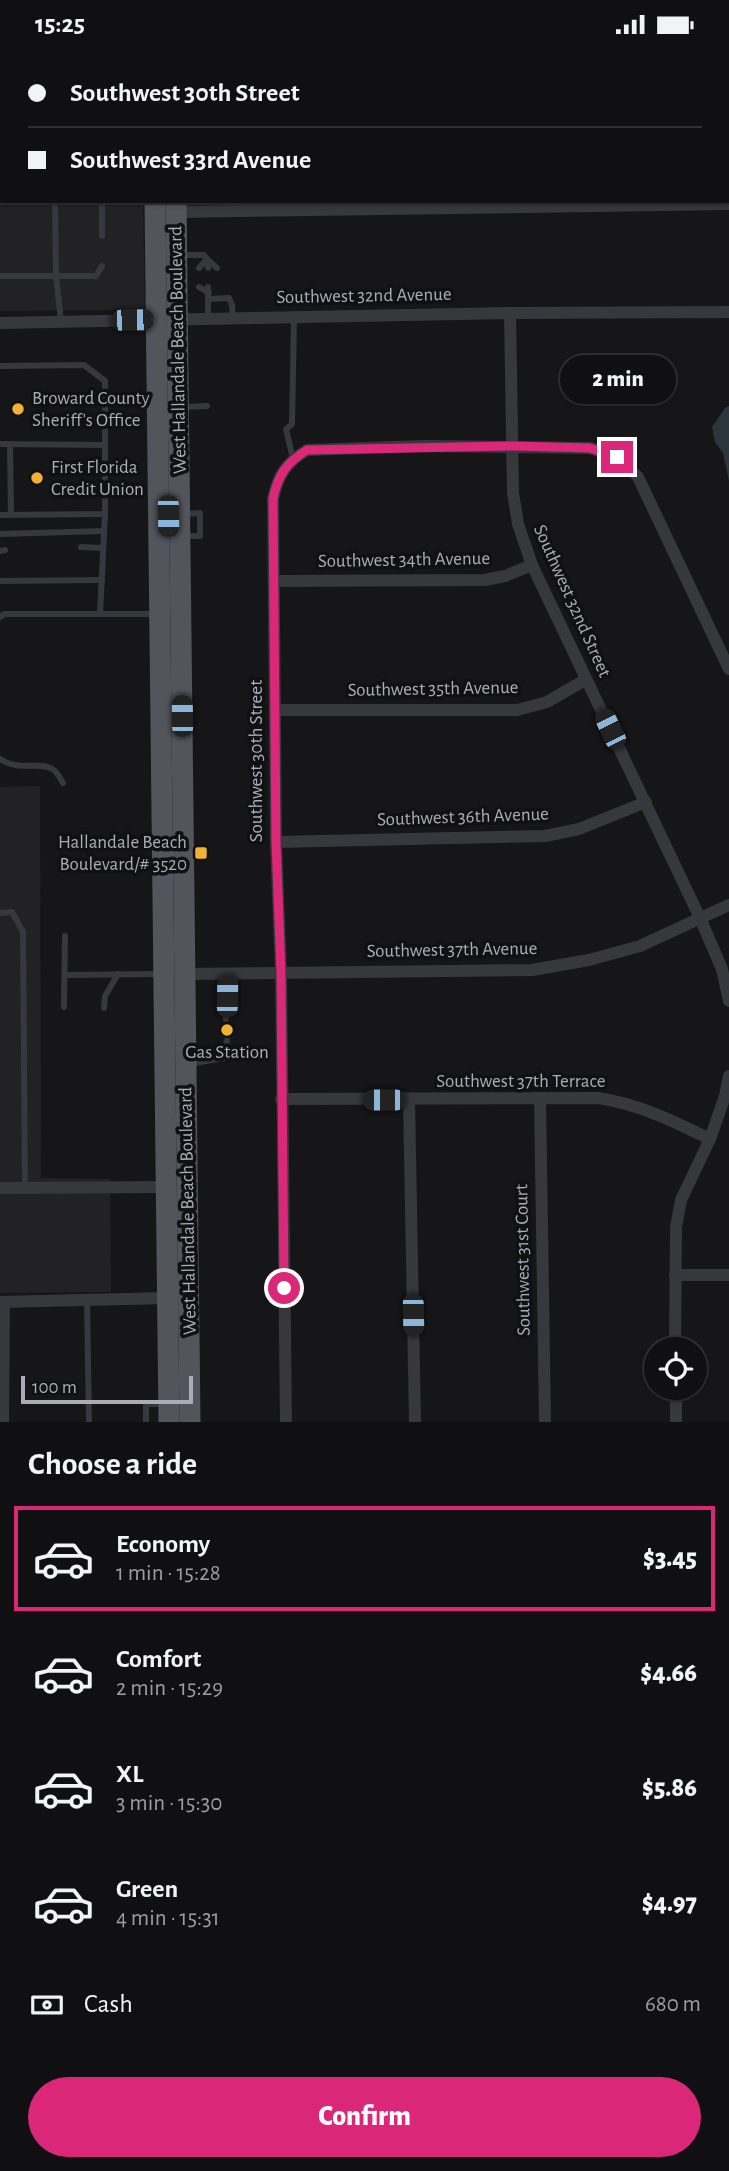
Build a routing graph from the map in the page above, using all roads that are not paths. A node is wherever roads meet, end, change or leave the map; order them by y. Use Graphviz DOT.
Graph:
graph roads {
  1 [pos="55,203"];
  2 [pos="102,203"];
  3 [pos="155,203"];
  4 [pos="658,203"];
  5 [pos="581,204"];
  6 [pos="729,204"];
  7 [pos="176,207"];
  8 [pos="102,236"];
  9 [pos="177,255"];
  10 [pos="208,258"];
  11 [pos="102,266"];
  12 [pos="199,268"];
  13 [pos="208,268"];
  14 [pos="217,268"];
  15 [pos="0,276"];
  16 [pos="56,276"];
  17 [pos="199,288"];
  18 [pos="218,288"];
  19 [pos="209,293"];
  20 [pos="729,312"];
  21 [pos="510,313"];
  22 [pos="294,317"];
  23 [pos="233,318"];
  24 [pos="177,319"];
  25 [pos="208,319"];
  26 [pos="156,320"];
  27 [pos="61,321"];
  28 [pos="0,323"];
  29 [pos="0,366"];
  30 [pos="207,406"];
  31 [pos="179,407"];
  32 [pos="0,444"];
  33 [pos="10,444"];
  34 [pos="105,445"];
  35 [pos="513,446"];
  36 [pos="293,459"];
  37 [pos="158,492"];
  38 [pos="105,514"];
  39 [pos="0,515"];
  40 [pos="11,515"];
  41 [pos="104,531"];
  42 [pos="0,534"];
  43 [pos="81,547"];
  44 [pos="103,548"];
  45 [pos="532,565"];
  46 [pos="102,580"];
  47 [pos="0,581"];
  48 [pos="274,581"];
  49 [pos="181,612"];
  50 [pos="100,614"];
  51 [pos="159,614"];
  52 [pos="0,617"];
  53 [pos="729,669"];
  54 [pos="585,680"];
  55 [pos="275,710"];
  56 [pos="183,742"];
  57 [pos="0,759"];
  58 [pos="63,783"];
  59 [pos="646,802"];
  60 [pos="276,842"];
  61 [pos="729,905"];
  62 [pos="0,913"];
  63 [pos="700,918"];
  64 [pos="65,936"];
  65 [pos="227,973"];
  66 [pos="281,973"];
  67 [pos="118,974"];
  68 [pos="163,974"];
  69 [pos="186,974"];
  70 [pos="65,975"];
  71 [pos="729,1001"];
  72 [pos="64,1007"];
  73 [pos="104,1008"];
  74 [pos="226,1019"];
  75 [pos="227,1040"];
  76 [pos="186,1064"];
  77 [pos="729,1076"];
  78 [pos="540,1098"];
  79 [pos="281,1099"];
  80 [pos="409,1100"];
  81 [pos="710,1139"];
  82 [pos="166,1187"];
  83 [pos="0,1188"];
  84 [pos="25,1188"];
  85 [pos="675,1275"];
  86 [pos="729,1275"];
  87 [pos="189,1290"];
  88 [pos="167,1298"];
  89 [pos="87,1300"];
  90 [pos="2,1301"];
  91 [pos="676,1337"];
  92 [pos="676,1400"];
  93 [pos="168,1413"];
  94 [pos="3,1422"];
  95 [pos="89,1422"];
  96 [pos="146,1422"];
  97 [pos="184,1422"];
  98 [pos="190,1422"];
  99 [pos="286,1422"];
  100 [pos="415,1422"];
  101 [pos="544,1422"];
  102 [pos="676,1422"];
  1 -- 16 [label="lane"];
  2 -- 8 [label="lane"];
  3 -- 26 [label="main road, West Hallandale Beach Boulevard"];
  4 -- 5 [label="street"];
  4 -- 6 [label="street"];
  5 -- 7 [label="street"];
  7 -- 9 [label="main road, West Hallandale Beach Boulevard"];
  9 -- 10 [label="lane"];
  9 -- 24 [label="main road, West Hallandale Beach Boulevard"];
  10 -- 12 [label="lane"];
  10 -- 13 [label="lane"];
  10 -- 14 [label="lane"];
  11 -- 16 [label="lane"];
  15 -- 16 [label="lane"];
  16 -- 27 [label="lane"];
  17 -- 19 [label="lane"];
  18 -- 19 [label="lane"];
  19 -- 23 [label="lane"];
  19 -- 25 [label="lane"];
  20 -- 21 [label="street, Southwest 32nd Avenue"];
  21 -- 22 [label="street, Southwest 32nd Avenue"];
  21 -- 35 [label="street, Southwest 32nd Street"];
  22 -- 23 [label="street, Southwest 32nd Avenue"];
  22 -- 36 [label="lane"];
  23 -- 25 [label="street, Southwest 32nd Avenue"];
  24 -- 25 [label="street, Southwest 32nd Avenue"];
  24 -- 26 [label="street, Southwest 32nd Avenue"];
  24 -- 31 [label="main road, West Hallandale Beach Boulevard"];
  26 -- 27 [label="street, Southwest 32nd Avenue"];
  26 -- 37 [label="main road, West Hallandale Beach Boulevard"];
  27 -- 28 [label="street, Southwest 32nd Avenue"];
  29 -- 34 [label="lane"];
  30 -- 31 [label="lane"];
  31 -- 49 [label="main road, West Hallandale Beach Boulevard"];
  32 -- 33 [label="lane"];
  33 -- 34 [label="lane"];
  33 -- 40 [label="lane"];
  34 -- 38 [label="lane"];
  35 -- 36 [label="street, Southwest 30th Street"];
  35 -- 45 [label="street, Southwest 32nd Street"];
  35 -- 53 [label="street"];
  36 -- 48 [label="street, Southwest 30th Street"];
  37 -- 49 [label="main road"];
  37 -- 51 [label="main road, West Hallandale Beach Boulevard"];
  38 -- 40 [label="lane"];
  38 -- 41 [label="lane"];
  39 -- 40 [label="lane"];
  41 -- 42 [label="lane"];
  41 -- 44 [label="lane"];
  43 -- 44 [label="lane"];
  44 -- 46 [label="lane"];
  45 -- 48 [label="street, Southwest 34th Avenue"];
  45 -- 54 [label="street, Southwest 32nd Street"];
  46 -- 47 [label="lane"];
  46 -- 50 [label="lane"];
  48 -- 55 [label="street, Southwest 30th Street"];
  49 -- 56 [label="main road, West Hallandale Beach Boulevard"];
  50 -- 51 [label="lane"];
  50 -- 52 [label="lane"];
  51 -- 56 [label="main road"];
  51 -- 68 [label="main road, West Hallandale Beach Boulevard"];
  54 -- 55 [label="street, Southwest 35th Avenue"];
  54 -- 59 [label="street, Southwest 32nd Street"];
  55 -- 60 [label="street, Southwest 30th Street"];
  56 -- 69 [label="main road, West Hallandale Beach Boulevard"];
  57 -- 58 [label="lane"];
  59 -- 60 [label="street, Southwest 36th Avenue"];
  59 -- 63 [label="street, Southwest 32nd Street"];
  60 -- 66 [label="street, Southwest 30th Street"];
  61 -- 63 [label="street, Southwest 37th Avenue"];
  62 -- 84 [label="lane"];
  63 -- 66 [label="street, Southwest 37th Avenue"];
  63 -- 71 [label="street, Southwest 32nd Street"];
  64 -- 70 [label="lane"];
  65 -- 66 [label="street, Southwest 37th Avenue"];
  65 -- 69 [label="street, Southwest 37th Avenue"];
  65 -- 74 [label="lane"];
  66 -- 79 [label="street, Southwest 30th Street"];
  67 -- 68 [label="lane"];
  67 -- 70 [label="lane"];
  67 -- 73 [label="lane"];
  68 -- 69 [label="street, Southwest 37th Avenue"];
  68 -- 82 [label="main road, West Hallandale Beach Boulevard"];
  69 -- 76 [label="main road, West Hallandale Beach Boulevard"];
  70 -- 72 [label="lane"];
  75 -- 76 [label="lane"];
  76 -- 87 [label="main road, West Hallandale Beach Boulevard"];
  77 -- 81 [label="street"];
  78 -- 80 [label="street, Southwest 37th Terrace"];
  78 -- 81 [label="street, Southwest 37th Terrace"];
  78 -- 101 [label="street, Southwest 31st Court"];
  79 -- 80 [label="street, Southwest 37th Terrace"];
  79 -- 99 [label="street, Southwest 30th Street"];
  80 -- 100 [label="street"];
  81 -- 85 [label="street"];
  82 -- 84 [label="street"];
  82 -- 87 [label="main road"];
  82 -- 88 [label="main road, West Hallandale Beach Boulevard"];
  83 -- 84 [label="street"];
  85 -- 86 [label="street"];
  85 -- 91 [label="street"];
  87 -- 98 [label="main road, West Hallandale Beach Boulevard"];
  88 -- 89 [label="street"];
  88 -- 93 [label="main road, West Hallandale Beach Boulevard"];
  88 -- 97 [label="main road"];
  89 -- 90 [label="street"];
  89 -- 95 [label="lane"];
  90 -- 94 [label="street"];
  92 -- 102 [label="street"];
  93 -- 96 [label="lane"];
}
